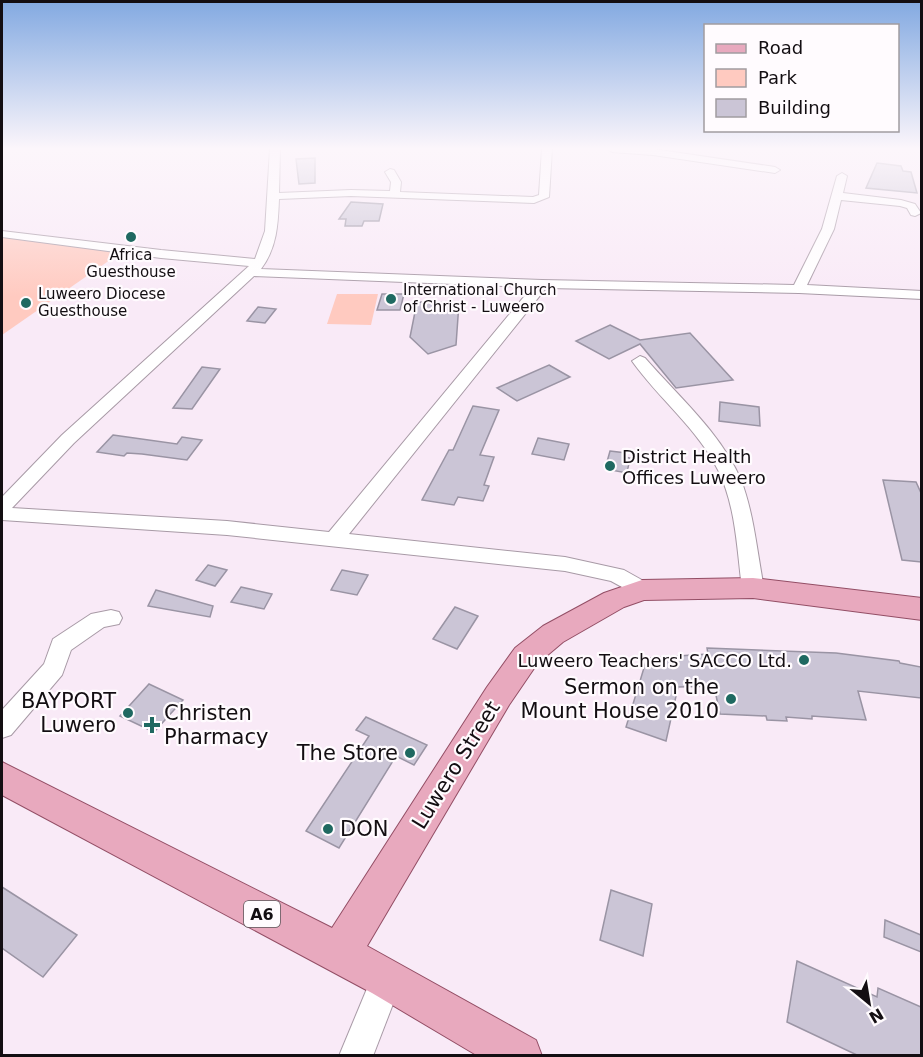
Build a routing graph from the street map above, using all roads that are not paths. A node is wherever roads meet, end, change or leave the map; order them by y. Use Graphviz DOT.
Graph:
graph roads {
  1 [pos="274,198"];
  2 [pos="468,198"];
  3 [pos="541,198"];
  4 [pos="836,198"];
  5 [pos="858,198"];
  6 [pos="915,213"];
  7 [pos="2,234"];
  8 [pos="254,268"];
  9 [pos="542,284"];
  10 [pos="799,289"];
  11 [pos="921,295"];
  12 [pos="640,361"];
  13 [pos="2,507"];
  14 [pos="2,514"];
  15 [pos="333,540"];
  16 [pos="753,588"];
  17 [pos="642,590"];
  18 [pos="921,609"];
  19 [pos="111,618"];
  20 [pos="2,727"];
  21 [pos="2,778"];
  22 [pos="340,954"];
  23 [pos="387,978"];
  24 [pos="356,1056"];
  25 [pos="520,1056"];
  1 -- 8 [label="street"];
  2 -- 3 [label="street"];
  4 -- 10 [label="street"];
  5 -- 6 [label="street"];
  7 -- 8 [label="street"];
  8 -- 9 [label="street"];
  8 -- 13 [label="street"];
  9 -- 10 [label="street"];
  9 -- 15 [label="street"];
  10 -- 11 [label="street"];
  12 -- 16 [label="street"];
  14 -- 15 [label="street"];
  15 -- 17 [label="street"];
  16 -- 17 [label="main road, Luwero Street"];
  16 -- 18 [label="main road, Luwero Street"];
  17 -- 22 [label="main road, Luwero Street"];
  19 -- 20 [label="street"];
  21 -- 22 [label="main road, A6"];
  22 -- 23 [label="main road, A6"];
  23 -- 24 [label="street"];
  23 -- 25 [label="main road, A6"];
}
